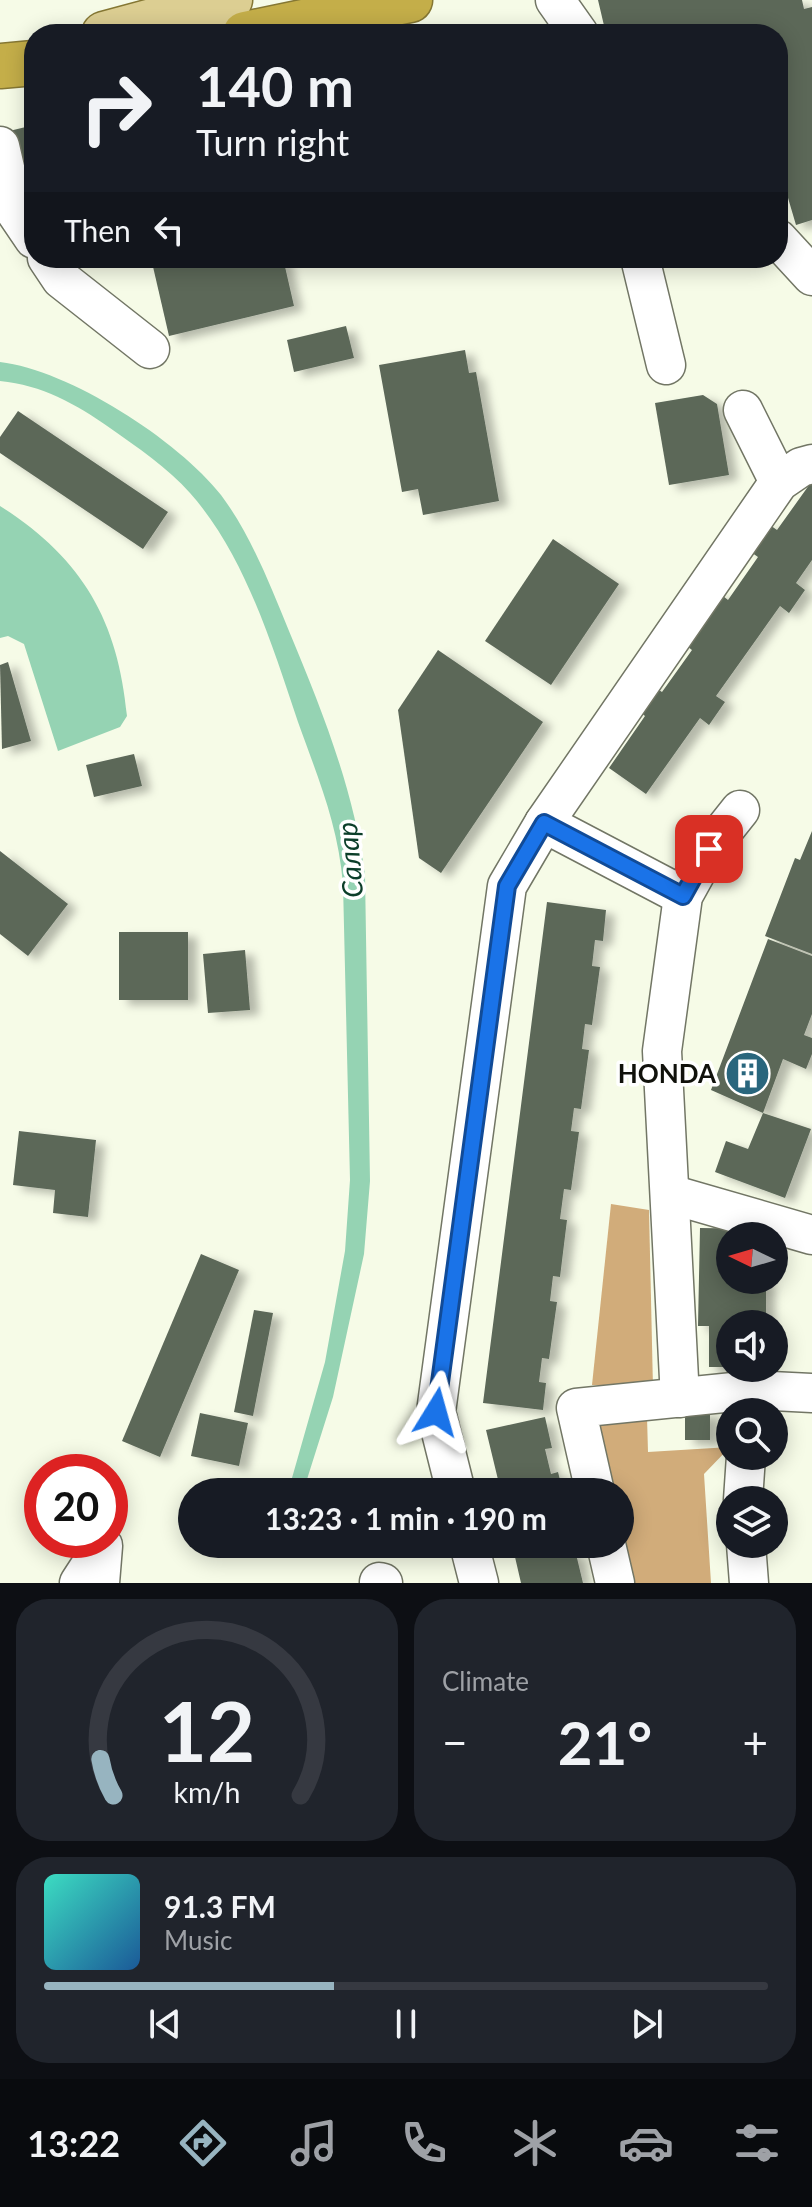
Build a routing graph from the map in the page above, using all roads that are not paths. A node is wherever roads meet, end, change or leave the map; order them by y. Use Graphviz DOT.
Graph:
graph roads {
  1 [pos="230,0"];
  2 [pos="410,0"];
  3 [pos="555,0"];
  4 [pos="141,24"];
  5 [pos="294,24"];
  6 [pos="572,24"];
  7 [pos="24,57"];
  8 [pos="24,64"];
  9 [pos="0,65"];
  10 [pos="0,146"];
  11 [pos="24,224"];
  12 [pos="788,250"];
  13 [pos="54,268"];
  14 [pos="642,268"];
  15 [pos="812,276"];
  16 [pos="150,349"];
  17 [pos="666,365"];
  18 [pos="743,410"];
  19 [pos="812,464"];
  20 [pos="779,482"];
  21 [pos="740,810"];
  22 [pos="544,823"];
  23 [pos="683,896"];
  24 [pos="670,1194"];
  25 [pos="812,1235"];
  26 [pos="812,1393"];
  27 [pos="680,1398"];
  28 [pos="774,1398"];
  29 [pos="716,1400"];
  30 [pos="452,1478"];
  31 [pos="592,1478"];
  32 [pos="473,1558"];
  33 [pos="609,1558"];
  34 [pos="747,1558"];
  35 [pos="79,1583"];
  36 [pos="100,1583"];
  37 [pos="479,1583"];
  38 [pos="615,1583"];
  39 [pos="749,1583"];
  1 -- 4 [label="main road"];
  2 -- 5 [label="highway"];
  3 -- 6 [label="lane"];
  7 -- 9 [label="main road"];
  8 -- 9 [label="highway"];
  10 -- 11 [label="lane"];
  12 -- 15 [label="lane"];
  13 -- 16 [label="lane"];
  14 -- 17 [label="lane"];
  18 -- 20 [label="lane"];
  19 -- 20 [label="lane"];
  20 -- 22 [label="lane"];
  21 -- 23 [label="lane"];
  22 -- 23 [label="lane"];
  22 -- 30 [label="lane"];
  23 -- 24 [label="lane"];
  24 -- 25 [label="lane"];
  24 -- 27 [label="lane"];
  26 -- 28 [label="lane"];
  27 -- 29 [label="lane"];
  27 -- 31 [label="lane"];
  32 -- 37 [label="lane"];
  33 -- 38 [label="lane"];
  34 -- 39 [label="lane"];
  35 -- 36 [label="lane"];
}
